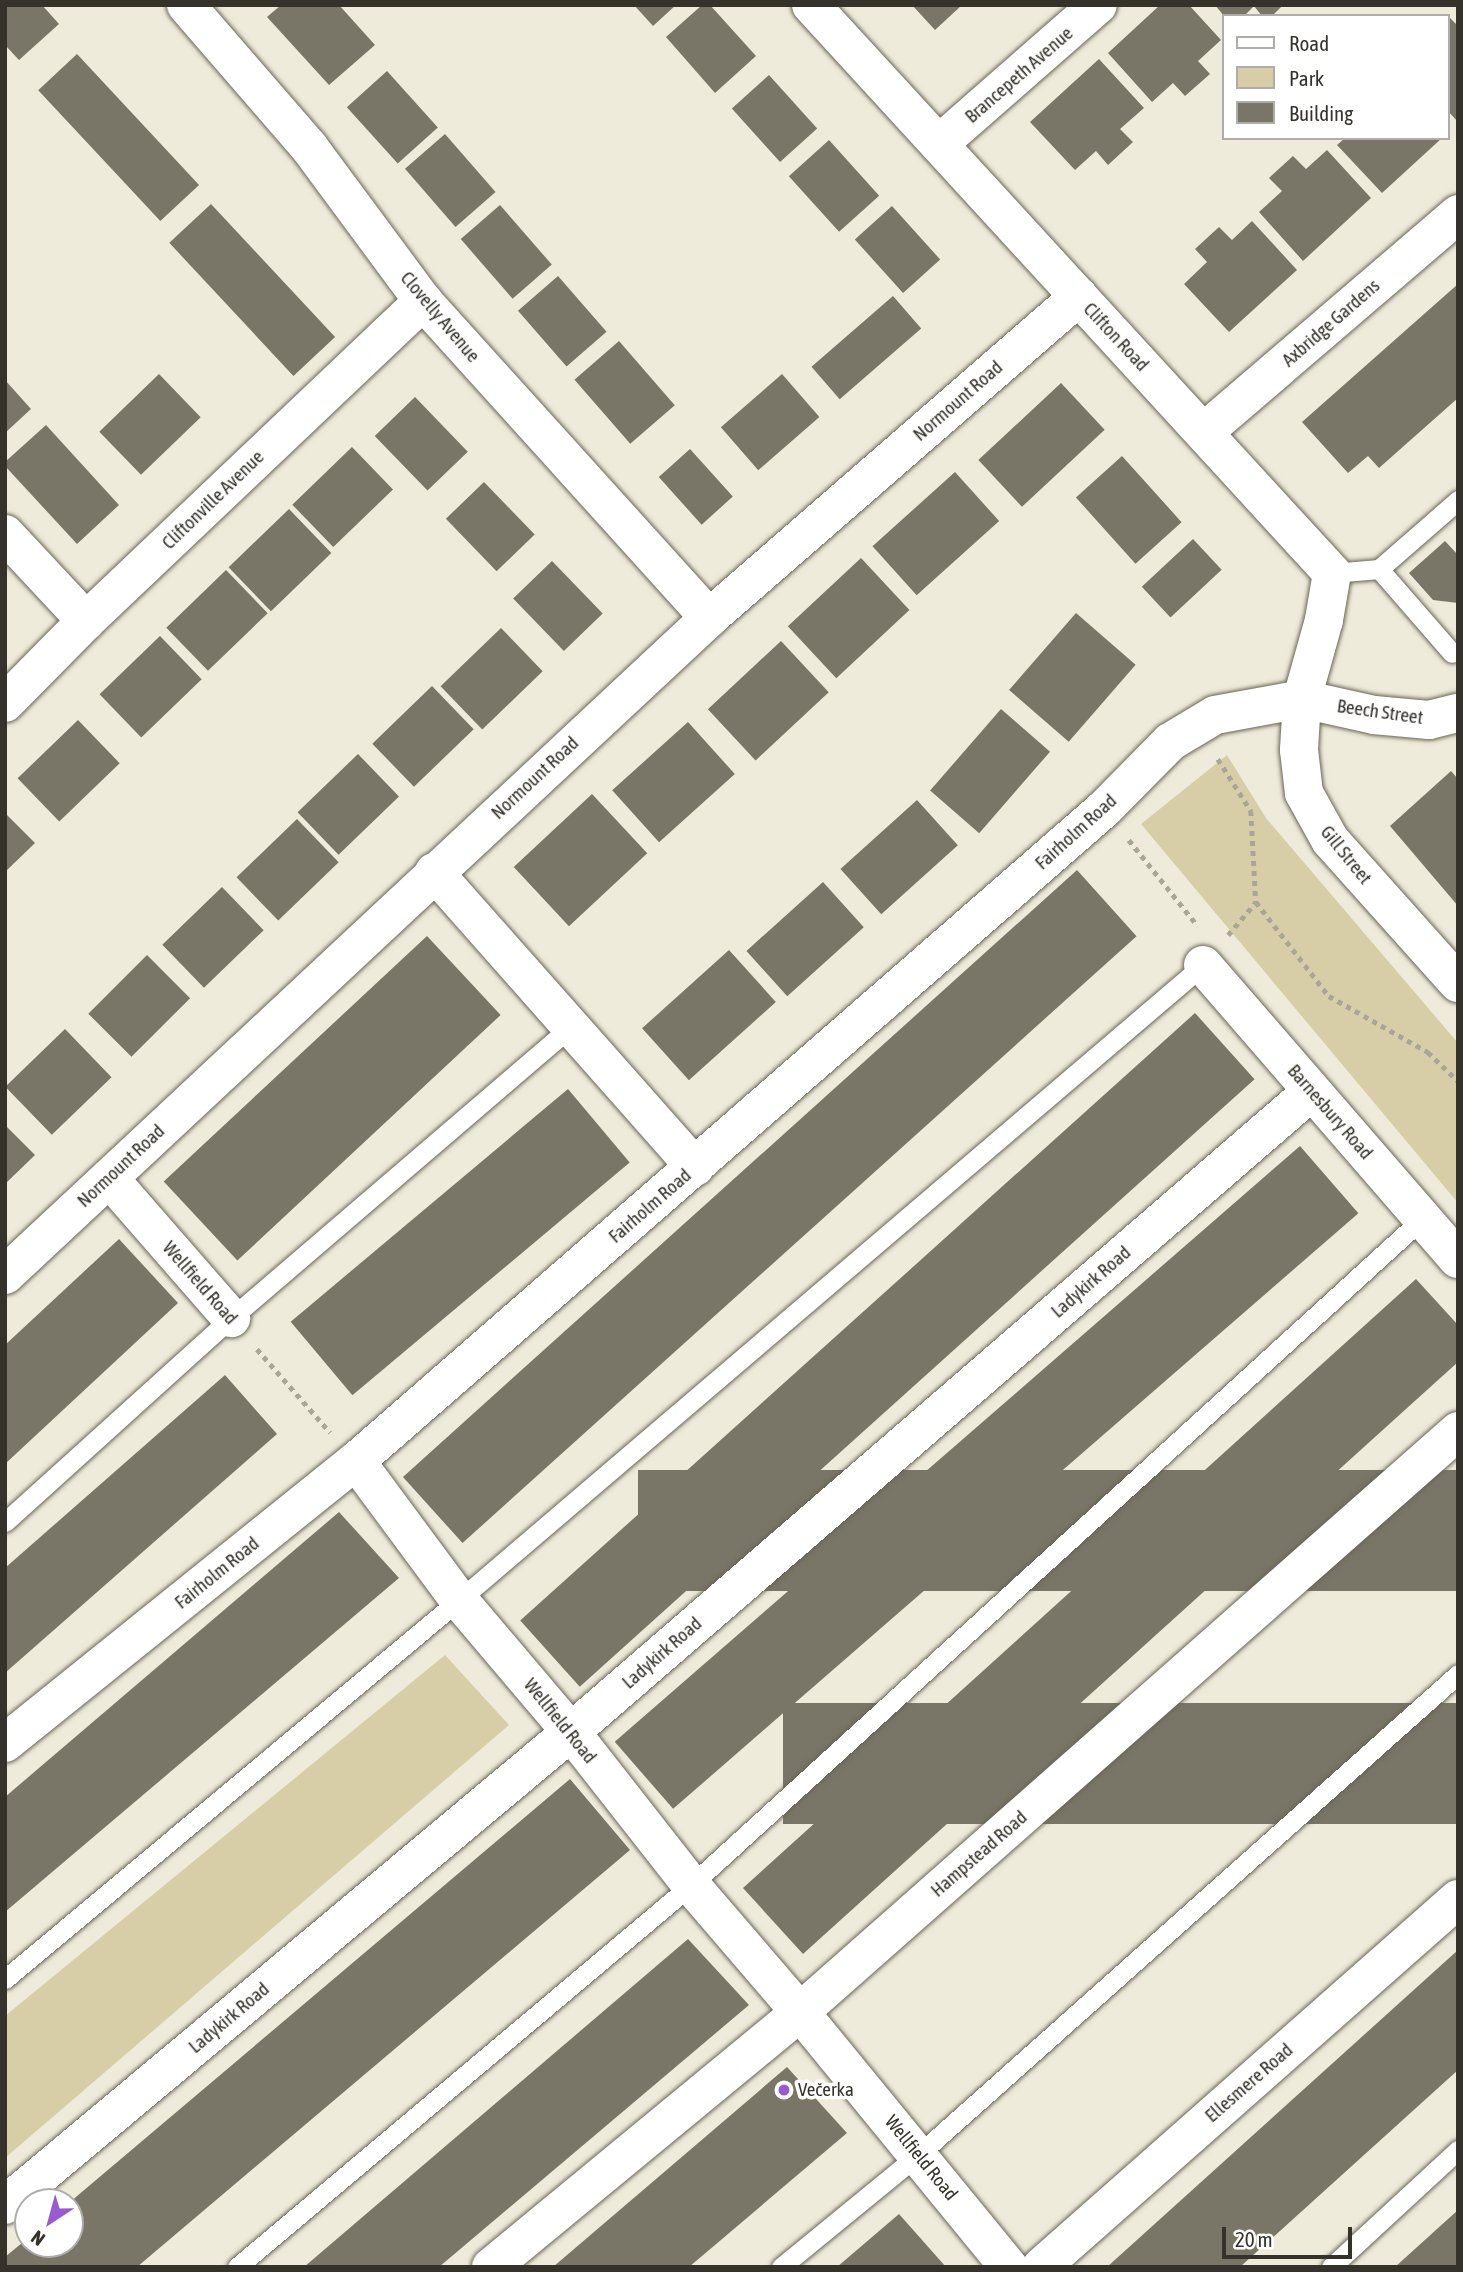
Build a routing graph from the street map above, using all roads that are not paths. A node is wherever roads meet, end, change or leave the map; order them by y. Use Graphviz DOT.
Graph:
graph roads {
  1 [pos="186,5"];
  2 [pos="811,5"];
  3 [pos="1098,5"];
  4 [pos="939,144"];
  5 [pos="1458,214"];
  6 [pos="1079,296"];
  7 [pos="423,301"];
  8 [pos="1204,432"];
  9 [pos="1458,500"];
  10 [pos="5,534"];
  11 [pos="1379,569"];
  12 [pos="1332,573"];
  13 [pos="709,618"];
  14 [pos="86,621"];
  15 [pos="1452,653"];
  16 [pos="1302,699"];
  17 [pos="5,703"];
  18 [pos="1458,713"];
  19 [pos="434,872"];
  20 [pos="1203,965"];
  21 [pos="1458,983"];
  22 [pos="571,1027"];
  23 [pos="1311,1091"];
  24 [pos="695,1167"];
  25 [pos="108,1178"];
  26 [pos="1424,1217"];
  27 [pos="1458,1259"];
  28 [pos="5,1275"];
  29 [pos="231,1318"];
  30 [pos="1458,1431"];
  31 [pos="356,1461"];
  32 [pos="5,1522"];
  33 [pos="459,1600"];
  34 [pos="1458,1674"];
  35 [pos="571,1732"];
  36 [pos="5,1743"];
  37 [pos="691,1885"];
  38 [pos="1458,1899"];
  39 [pos="5,1979"];
  40 [pos="800,2012"];
  41 [pos="1458,2150"];
  42 [pos="918,2155"];
  43 [pos="5,2205"];
  44 [pos="237,2267"];
  45 [pos="491,2267"];
  46 [pos="781,2267"];
  47 [pos="1009,2267"];
  48 [pos="1041,2267"];
  49 [pos="1331,2267"];
  1 -- 7 [label="street, Clovelly Avenue"];
  2 -- 4 [label="street, Clifton Road"];
  3 -- 4 [label="street, Brancepeth Avenue"];
  4 -- 6 [label="street, Clifton Road"];
  5 -- 8 [label="street, Axbridge Gardens"];
  6 -- 8 [label="street, Clifton Road"];
  6 -- 13 [label="street, Normount Road"];
  7 -- 13 [label="street, Clovelly Avenue"];
  7 -- 14 [label="street, Cliftonville Avenue"];
  8 -- 12 [label="street, Clifton Road"];
  9 -- 11 [label="lane"];
  10 -- 14 [label="street"];
  11 -- 12 [label="lane"];
  11 -- 15 [label="lane"];
  12 -- 16 [label="street"];
  13 -- 19 [label="street, Normount Road"];
  14 -- 17 [label="street, Cliftonville Avenue"];
  16 -- 18 [label="street, Beech Street"];
  16 -- 21 [label="street, Gill Street"];
  16 -- 24 [label="street, Fairholm Road"];
  19 -- 22 [label="street"];
  19 -- 25 [label="street, Normount Road"];
  20 -- 23 [label="street, Barnesbury Road"];
  20 -- 33 [label="lane"];
  22 -- 24 [label="street"];
  22 -- 29 [label="lane"];
  23 -- 26 [label="street, Barnesbury Road"];
  23 -- 35 [label="street, Ladykirk Road"];
  24 -- 31 [label="street, Fairholm Road"];
  25 -- 28 [label="street, Normount Road"];
  25 -- 29 [label="street, Wellfield Road"];
  26 -- 27 [label="street, Barnesbury Road"];
  26 -- 37 [label="lane"];
  29 -- 32 [label="lane"];
  30 -- 40 [label="street, Hampstead Road"];
  31 -- 33 [label="street, Wellfield Road"];
  31 -- 36 [label="street, Fairholm Road"];
  33 -- 35 [label="street, Wellfield Road"];
  33 -- 39 [label="lane"];
  34 -- 42 [label="lane"];
  35 -- 37 [label="street, Wellfield Road"];
  35 -- 43 [label="street, Ladykirk Road"];
  37 -- 40 [label="street, Wellfield Road"];
  37 -- 44 [label="lane"];
  38 -- 48 [label="street, Ellesmere Road"];
  40 -- 42 [label="street, Wellfield Road"];
  40 -- 45 [label="street, Hampstead Road"];
  41 -- 49 [label="lane"];
  42 -- 46 [label="lane"];
  42 -- 47 [label="street, Wellfield Road"];
}
